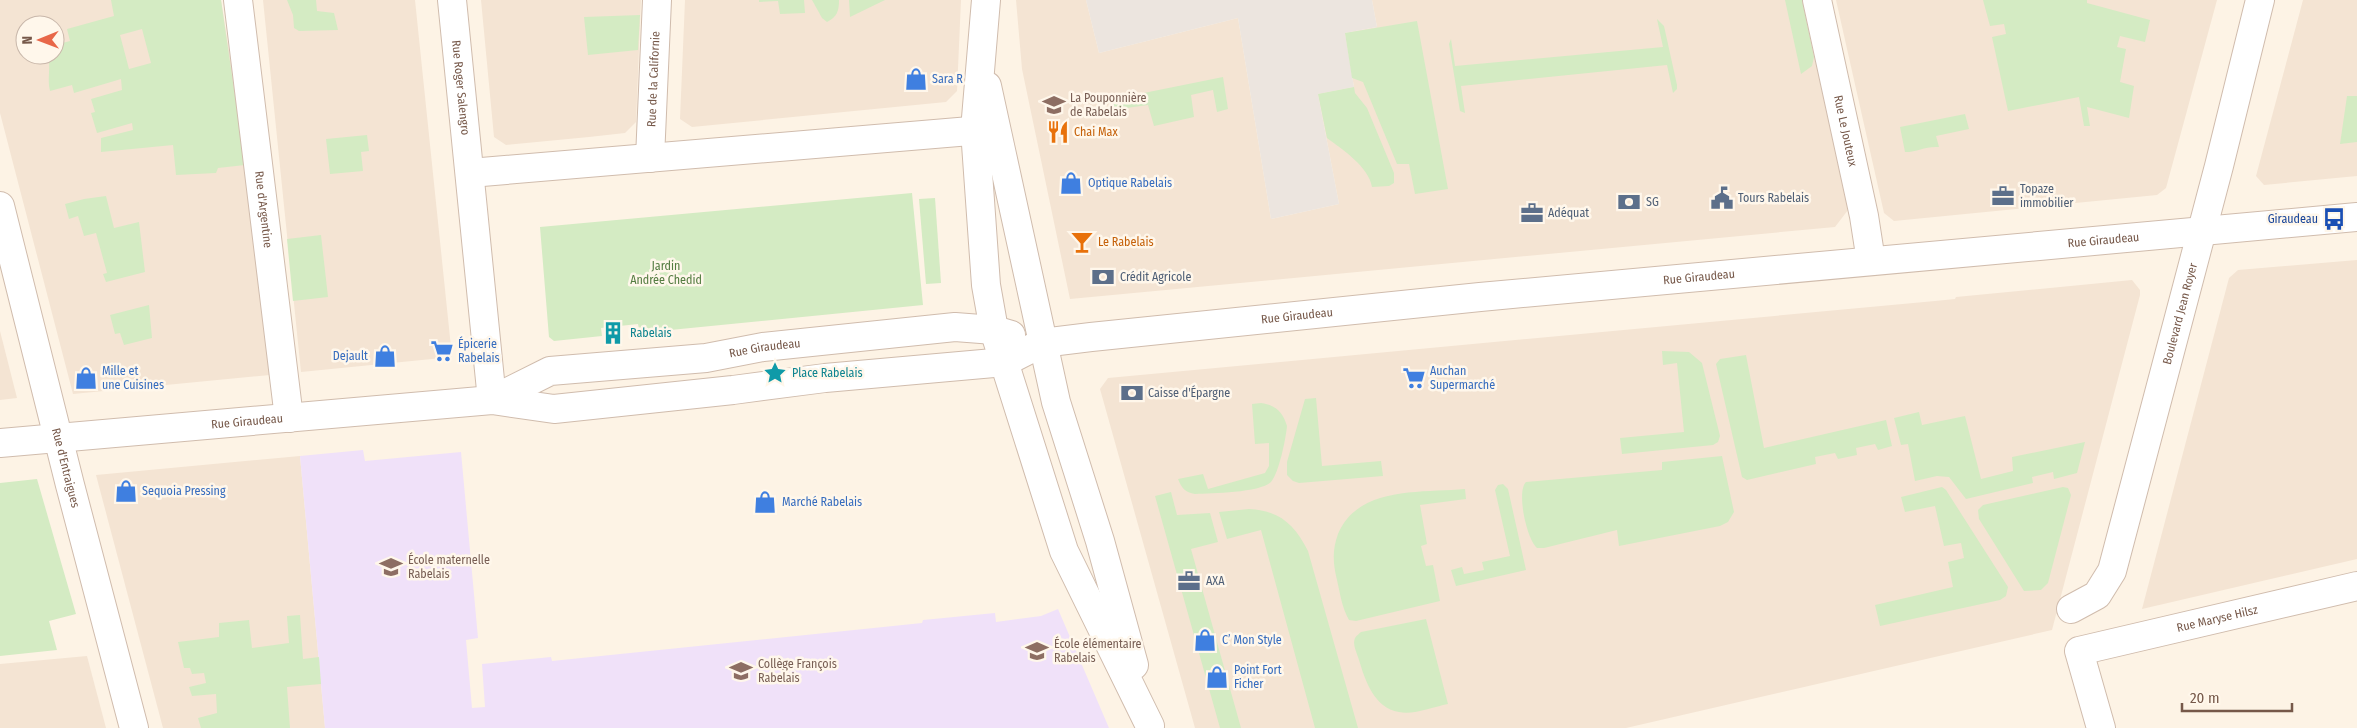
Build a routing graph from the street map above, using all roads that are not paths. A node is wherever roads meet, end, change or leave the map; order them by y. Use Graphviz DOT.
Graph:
graph roads {
  1 [pos="238,0"];
  2 [pos="452,0"];
  3 [pos="657,0"];
  4 [pos="986,0"];
  5 [pos="1817,0"];
  6 [pos="2260,0"];
  7 [pos="986,129"];
  8 [pos="650,158"];
  9 [pos="470,173"];
  10 [pos="0,206"];
  11 [pos="2357,217"];
  12 [pos="2201,231"];
  13 [pos="1871,261"];
  14 [pos="994,330"];
  15 [pos="1042,343"];
  16 [pos="1004,362"];
  17 [pos="492,400"];
  18 [pos="289,418"];
  19 [pos="58,438"];
  20 [pos="0,443"];
  21 [pos="1100,541"];
  22 [pos="1064,550"];
  23 [pos="2357,586"];
  24 [pos="2071,609"];
  25 [pos="1151,727"];
  26 [pos="134,728"];
  27 [pos="2101,728"];
  1 -- 18 [label="street, Rue d'Argentine"];
  2 -- 9 [label="street, Rue Roger Salengro"];
  3 -- 8 [label="street, Rue de la Californie"];
  4 -- 7 [label="street"];
  5 -- 13 [label="street, Rue Le Jouteux"];
  6 -- 12 [label="street, Boulevard Jean Royer"];
  7 -- 8 [label="street"];
  7 -- 14 [label="street"];
  7 -- 15 [label="street"];
  8 -- 9 [label="street"];
  9 -- 17 [label="street"];
  10 -- 19 [label="street, Rue d'Entraigues"];
  11 -- 12 [label="street, Rue Giraudeau"];
  12 -- 13 [label="street, Rue Giraudeau"];
  12 -- 24 [label="street, Boulevard Jean Royer"];
  13 -- 15 [label="street, Rue Giraudeau"];
  14 -- 15 [label="street, Rue Giraudeau"];
  14 -- 16 [label="street"];
  14 -- 17 [label="street, Rue Giraudeau"];
  15 -- 16 [label="street, Rue Giraudeau"];
  15 -- 21 [label="street"];
  16 -- 17 [label="street, Rue Giraudeau"];
  16 -- 22 [label="street"];
  17 -- 18 [label="street, Rue Giraudeau"];
  18 -- 19 [label="street, Rue Giraudeau"];
  19 -- 20 [label="street, Rue Giraudeau"];
  19 -- 26 [label="street, Rue d'Entraigues"];
  21 -- 22 [label="street"];
  21 -- 25 [label="street"];
  22 -- 25 [label="street"];
  23 -- 27 [label="street, Rue Maryse Hilsz"];
}
